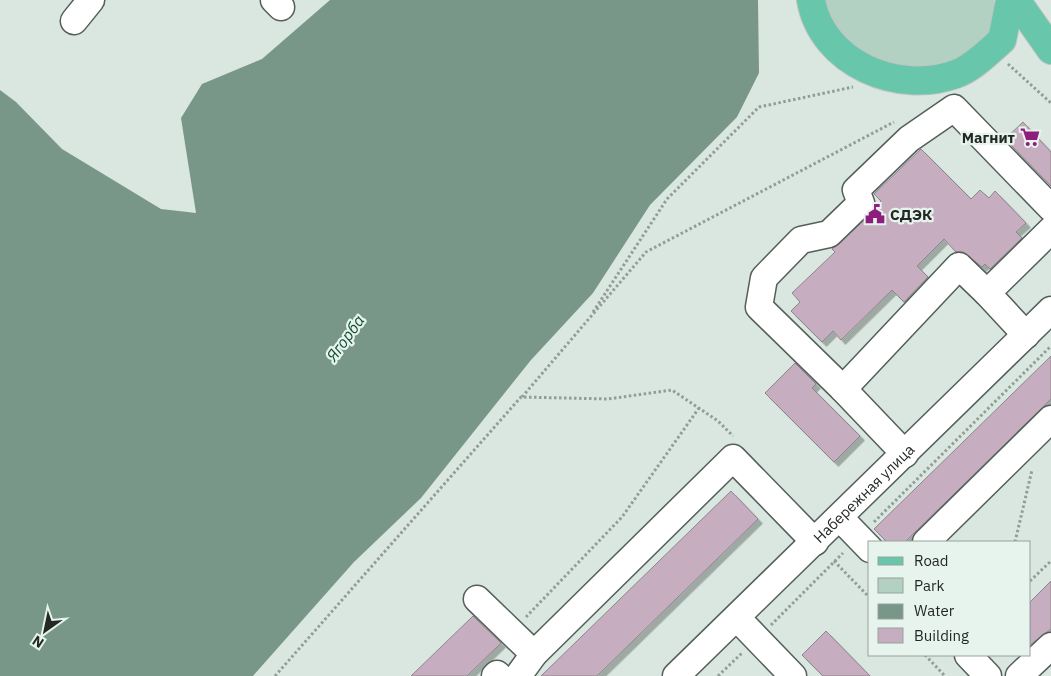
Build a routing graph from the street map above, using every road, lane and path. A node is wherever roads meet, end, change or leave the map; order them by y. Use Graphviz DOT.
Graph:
graph roads {
  1 [pos="91,0"];
  2 [pos="811,0"];
  3 [pos="1010,0"];
  4 [pos="1016,0"];
  5 [pos="74,20"];
  6 [pos="1002,40"];
  7 [pos="1047,46"];
  8 [pos="858,86"];
  9 [pos="898,121"];
  10 [pos="1051,208"];
  11 [pos="1051,230"];
  12 [pos="986,293"];
  13 [pos="1051,310"];
  14 [pos="586,322"];
  15 [pos="1026,335"];
  16 [pos="1051,346"];
  17 [pos="843,389"];
  18 [pos="521,397"];
  19 [pos="699,408"];
  20 [pos="1051,419"];
  21 [pos="738,442"];
  22 [pos="905,454"];
  23 [pos="1033,466"];
  24 [pos="840,518"];
  25 [pos="927,541"];
  26 [pos="1015,541"];
  27 [pos="815,542"];
  28 [pos="864,543"];
  29 [pos="834,561"];
  30 [pos="1051,561"];
  31 [pos="1031,580"];
  32 [pos="868,596"];
  33 [pos="477,599"];
  34 [pos="737,618"];
  35 [pos="511,632"];
  36 [pos="757,639"];
  37 [pos="1051,646"];
  38 [pos="534,654"];
  39 [pos="926,656"];
  40 [pos="969,656"];
  41 [pos="275,676"];
  42 [pos="518,676"];
  43 [pos="676,676"];
  44 [pos="718,676"];
  45 [pos="793,676"];
  46 [pos="945,676"];
  47 [pos="988,676"];
  48 [pos="1019,676"];
  1 -- 5 [label="street"];
  2 -- 6 [label="main road"];
  3 -- 6 [label="main road"];
  4 -- 7 [label="main road"];
  6 -- 7 [label="main road"];
  8 -- 14 [label="path"];
  9 -- 14 [label="path"];
  10 -- 17 [label="street"];
  11 -- 12 [label="street"];
  12 -- 15 [label="street"];
  12 -- 17 [label="street"];
  13 -- 15 [label="street, Набережная улица"];
  14 -- 18 [label="path"];
  15 -- 22 [label="street, Набережная улица"];
  16 -- 28 [label="path"];
  17 -- 22 [label="street"];
  18 -- 19 [label="path"];
  18 -- 41 [label="path"];
  19 -- 21 [label="path"];
  19 -- 35 [label="path"];
  20 -- 25 [label="street"];
  22 -- 24 [label="street, Набережная улица"];
  23 -- 26 [label="path"];
  24 -- 27 [label="street, Набережная улица"];
  24 -- 28 [label="street"];
  27 -- 29 [label="path"];
  27 -- 34 [label="street, Набережная улица"];
  27 -- 38 [label="street"];
  28 -- 29 [label="path"];
  29 -- 32 [label="path"];
  29 -- 36 [label="path"];
  30 -- 31 [label="path"];
  33 -- 35 [label="street"];
  34 -- 36 [label="street"];
  34 -- 43 [label="street, Набережная улица"];
  35 -- 38 [label="street"];
  36 -- 44 [label="path"];
  36 -- 45 [label="street"];
  37 -- 48 [label="street"];
  38 -- 42 [label="street"];
  39 -- 46 [label="path"];
  40 -- 47 [label="street"];
}
